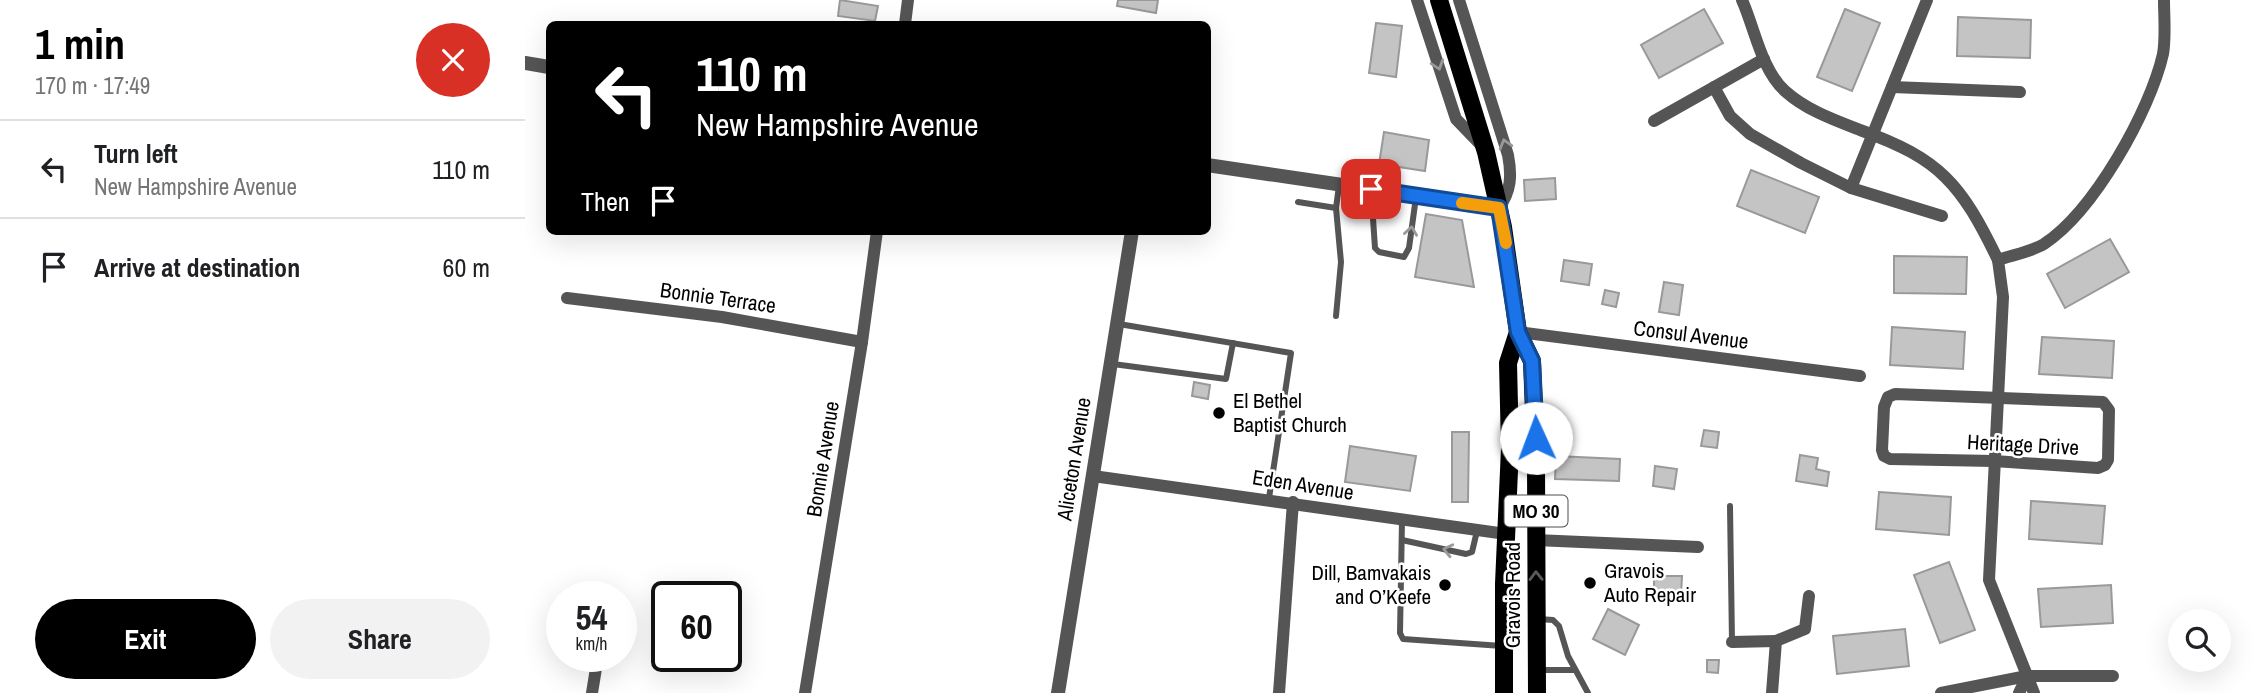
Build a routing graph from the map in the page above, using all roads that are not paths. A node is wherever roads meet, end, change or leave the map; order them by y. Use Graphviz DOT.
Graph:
graph roads {
  1 [pos="908,0"];
  2 [pos="1417,0"];
  3 [pos="1439,0"];
  4 [pos="1459,0"];
  5 [pos="1742,0"];
  6 [pos="1927,0"];
  7 [pos="2164,0"];
  8 [pos="905,21"];
  9 [pos="1764,59"];
  10 [pos="525,63"];
  11 [pos="546,66"];
  12 [pos="1892,87"];
  13 [pos="1713,88"];
  14 [pos="2021,92"];
  15 [pos="1654,121"];
  16 [pos="1872,134"];
  17 [pos="1486,152"];
  18 [pos="1211,166"];
  19 [pos="1339,184"];
  20 [pos="1851,188"];
  21 [pos="1371,189"];
  22 [pos="1417,196"];
  23 [pos="1298,202"];
  24 [pos="1336,208"];
  25 [pos="1499,208"];
  26 [pos="1942,216"];
  27 [pos="876,235"];
  28 [pos="1131,235"];
  29 [pos="1998,260"];
  30 [pos="567,298"];
  31 [pos="1336,316"];
  32 [pos="1117,323"];
  33 [pos="1518,332"];
  34 [pos="862,342"];
  35 [pos="1233,343"];
  36 [pos="1111,363"];
  37 [pos="1860,376"];
  38 [pos="2000,399"];
  39 [pos="1994,461"];
  40 [pos="1093,476"];
  41 [pos="1269,498"];
  42 [pos="1293,502"];
  43 [pos="1730,506"];
  44 [pos="1402,520"];
  45 [pos="1477,531"];
  46 [pos="1506,534"];
  47 [pos="1402,540"];
  48 [pos="1535,540"];
  49 [pos="1698,547"];
  50 [pos="1809,596"];
  51 [pos="1536,619"];
  52 [pos="1776,641"];
  53 [pos="1732,642"];
  54 [pos="1504,646"];
  55 [pos="1536,670"];
  56 [pos="1575,670"];
  57 [pos="595,672"];
  58 [pos="2027,676"];
  59 [pos="2113,676"];
  60 [pos="592,693"];
  61 [pos="805,693"];
  62 [pos="1058,693"];
  63 [pos="1279,693"];
  64 [pos="1504,693"];
  65 [pos="1537,693"];
  66 [pos="1588,693"];
  67 [pos="1772,693"];
  68 [pos="1941,693"];
  69 [pos="2019,693"];
  70 [pos="2034,693"];
  1 -- 8 [label="street"];
  2 -- 17 [label="street, Gravois Road, one-way"];
  3 -- 17 [label="main road, Gravois Road / MO 30"];
  25 -- 4 [label="street, Gravois Road, one-way"];
  5 -- 9 [label="street"];
  6 -- 12 [label="street"];
  7 -- 29 [label="street"];
  9 -- 13 [label="street"];
  9 -- 16 [label="street"];
  10 -- 11 [label="street"];
  12 -- 14 [label="street"];
  12 -- 16 [label="street"];
  13 -- 15 [label="street"];
  13 -- 20 [label="street"];
  16 -- 20 [label="street"];
  16 -- 29 [label="street"];
  17 -- 25 [label="main road, Gravois Road / MO 30"];
  18 -- 19 [label="street"];
  19 -- 21 [label="street"];
  19 -- 24 [label="lane"];
  20 -- 26 [label="street"];
  21 -- 22 [label="street"];
  21 -- 22 [label="lane, one-way"];
  22 -- 25 [label="street"];
  23 -- 24 [label="lane"];
  24 -- 31 [label="lane"];
  25 -- 33 [label="main road, Gravois Road / MO 30"];
  27 -- 34 [label="street, Bonnie Avenue"];
  28 -- 32 [label="street, Aliceton Avenue"];
  29 -- 38 [label="street"];
  30 -- 34 [label="street, Bonnie Terrace"];
  32 -- 35 [label="lane"];
  32 -- 36 [label="street, Aliceton Avenue"];
  33 -- 37 [label="street, Consul Avenue"];
  33 -- 46 [label="main road, Gravois Road / MO 30"];
  33 -- 48 [label="main road, Gravois Road / MO 30"];
  34 -- 61 [label="street, Bonnie Avenue"];
  35 -- 36 [label="lane"];
  35 -- 41 [label="lane"];
  36 -- 40 [label="street, Aliceton Avenue"];
  38 -- 39 [label="street"];
  38 -- 39 [label="street, Heritage Drive"];
  38 -- 39 [label="street, Heritage Drive"];
  39 -- 58 [label="street"];
  40 -- 41 [label="street, Eden Avenue"];
  40 -- 62 [label="street, Aliceton Avenue"];
  41 -- 42 [label="street, Eden Avenue"];
  42 -- 44 [label="street, Eden Avenue"];
  42 -- 63 [label="street"];
  43 -- 53 [label="lane"];
  44 -- 45 [label="street, Eden Avenue"];
  44 -- 47 [label="lane"];
  45 -- 46 [label="street, Eden Avenue"];
  45 -- 47 [label="lane, one-way"];
  46 -- 54 [label="main road, Gravois Road / MO 30"];
  47 -- 54 [label="lane"];
  48 -- 49 [label="street"];
  51 -- 48 [label="main road, Gravois Road / MO 30, one-way"];
  50 -- 52 [label="street"];
  51 -- 55 [label="main road, Gravois Road / MO 30"];
  51 -- 56 [label="lane"];
  52 -- 53 [label="street"];
  52 -- 67 [label="street"];
  54 -- 64 [label="main road, Gravois Road / MO 30"];
  55 -- 56 [label="lane"];
  55 -- 65 [label="main road, Gravois Road / MO 30"];
  56 -- 66 [label="lane"];
  57 -- 60 [label="street"];
  58 -- 59 [label="street"];
  58 -- 68 [label="street"];
  58 -- 69 [label="street"];
  58 -- 70 [label="street"];
}
